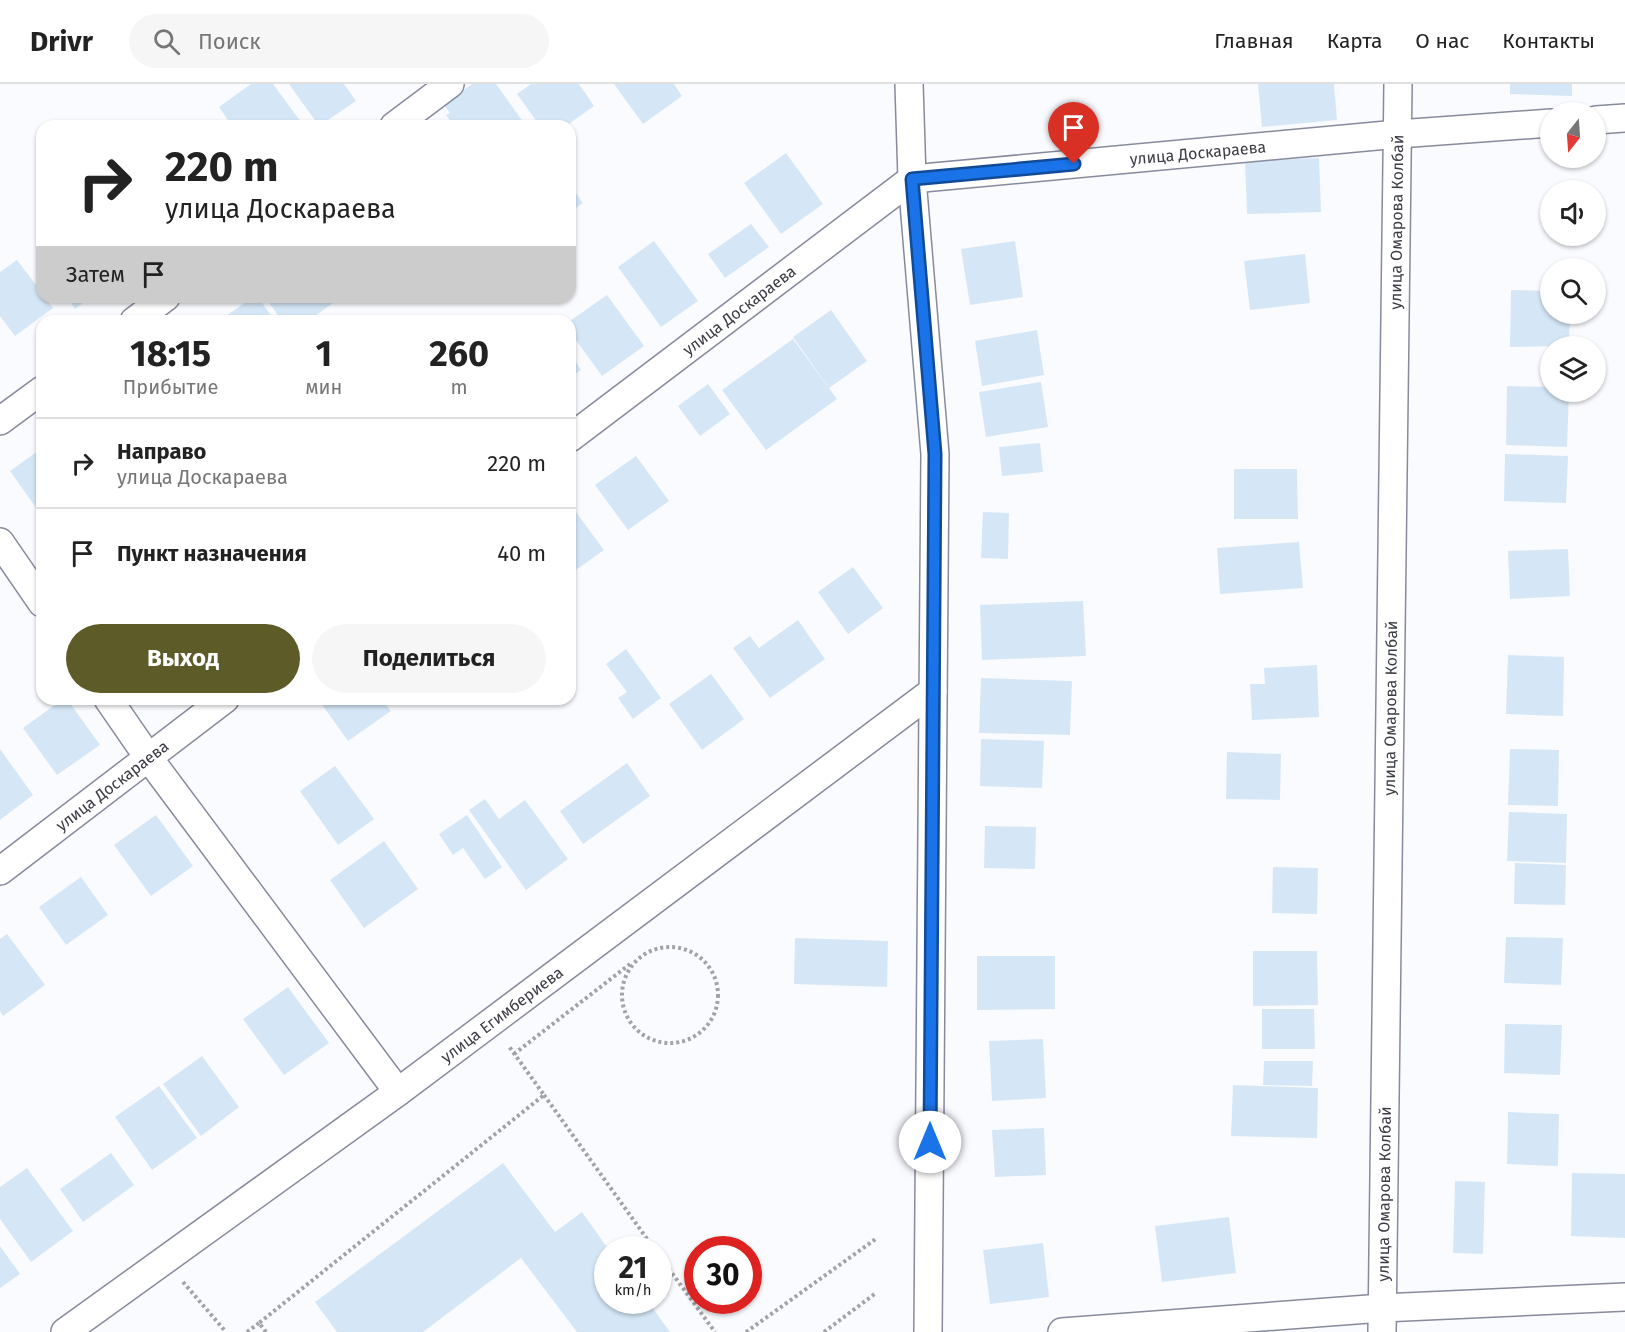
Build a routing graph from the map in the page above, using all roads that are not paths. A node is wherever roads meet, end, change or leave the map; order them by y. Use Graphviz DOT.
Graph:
graph roads {
  1 [pos="450,84"];
  2 [pos="909,84"];
  3 [pos="1398,84"];
  4 [pos="1625,118"];
  5 [pos="1606,119"];
  6 [pos="402,120"];
  7 [pos="1540,124"];
  8 [pos="1398,134"];
  9 [pos="912,179"];
  10 [pos="158,303"];
  11 [pos="142,315"];
  12 [pos="36,395"];
  13 [pos="0,422"];
  14 [pos="576,433"];
  15 [pos="0,542"];
  16 [pos="36,594"];
  17 [pos="933,691"];
  18 [pos="112,705"];
  19 [pos="217,705"];
  20 [pos="148,757"];
  21 [pos="0,872"];
  22 [pos="398,1092"];
  23 [pos="1625,1296"];
  24 [pos="1382,1320"];
  25 [pos="65,1332"];
  26 [pos="928,1332"];
  27 [pos="1062,1332"];
  1 -- 6 [label="street"];
  2 -- 9 [label="street"];
  3 -- 8 [label="street, улица Омарова Колбай"];
  4 -- 5 [label="street"];
  7 -- 8 [label="street, улица Доскараева"];
  8 -- 9 [label="street, улица Доскараева"];
  8 -- 24 [label="street, улица Омарова Колбай"];
  9 -- 14 [label="street, улица Доскараева"];
  9 -- 17 [label="street"];
  10 -- 11 [label="street"];
  12 -- 13 [label="street"];
  15 -- 16 [label="street"];
  17 -- 22 [label="street, улица Егимбериева"];
  17 -- 26 [label="street"];
  18 -- 20 [label="street"];
  19 -- 20 [label="street, улица Доскараева"];
  20 -- 21 [label="street, улица Доскараева"];
  20 -- 22 [label="street"];
  22 -- 25 [label="street, улица Егимбериева"];
  23 -- 24 [label="street"];
  24 -- 27 [label="street"];
}
